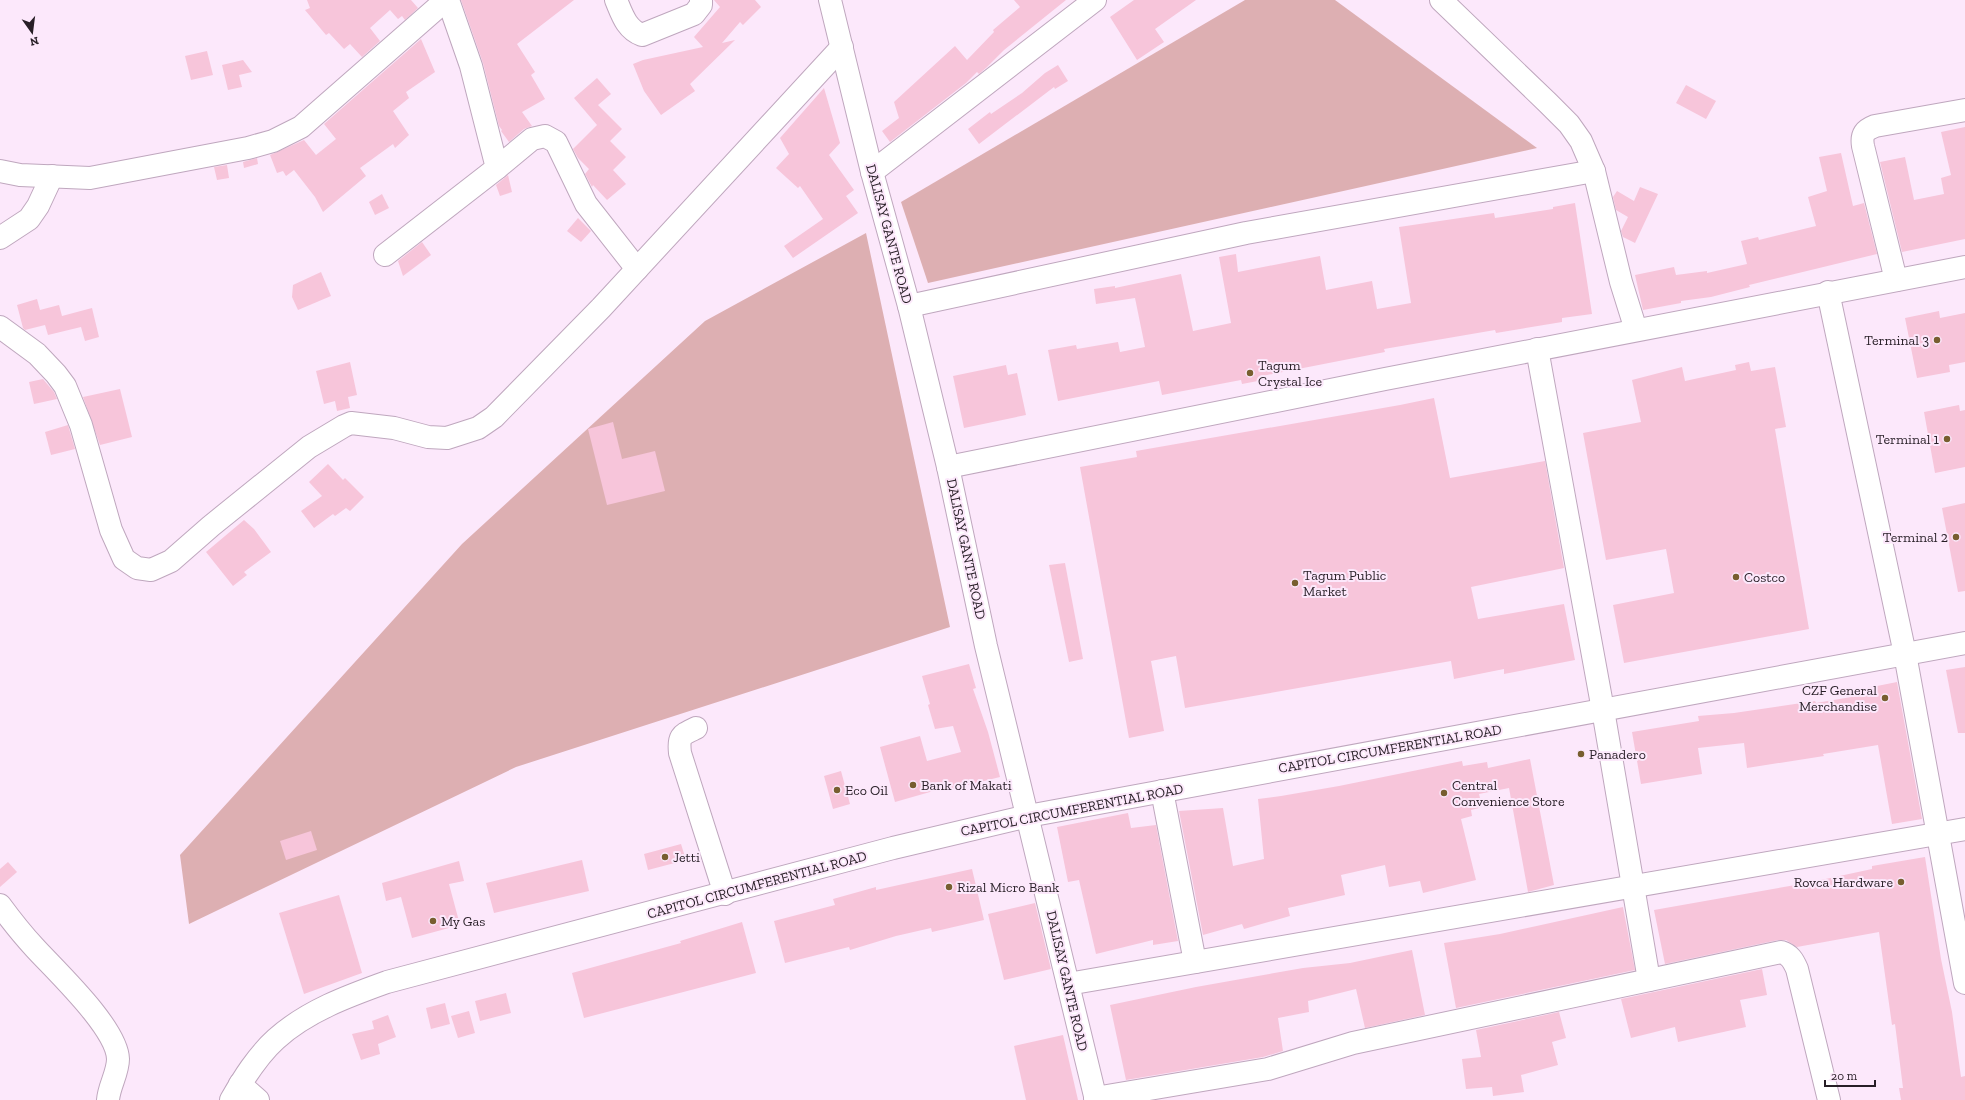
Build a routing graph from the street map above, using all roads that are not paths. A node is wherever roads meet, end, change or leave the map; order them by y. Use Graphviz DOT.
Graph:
graph roads {
  1 [pos="447,0"];
  2 [pos="616,0"];
  3 [pos="701,0"];
  4 [pos="830,0"];
  5 [pos="1095,0"];
  6 [pos="1441,0"];
  7 [pos="842,47"];
  8 [pos="1965,110"];
  9 [pos="497,168"];
  10 [pos="1594,170"];
  11 [pos="0,171"];
  12 [pos="872,172"];
  13 [pos="52,176"];
  14 [pos="0,238"];
  15 [pos="385,255"];
  16 [pos="1965,267"];
  17 [pos="637,269"];
  18 [pos="1896,280"];
  19 [pos="1828,292"];
  20 [pos="909,306"];
  21 [pos="0,327"];
  22 [pos="1636,330"];
  23 [pos="1537,350"];
  24 [pos="948,467"];
  25 [pos="1965,643"];
  26 [pos="1905,654"];
  27 [pos="1603,710"];
  28 [pos="696,728"];
  29 [pos="1162,791"];
  30 [pos="1028,816"];
  31 [pos="1965,829"];
  32 [pos="1937,834"];
  33 [pos="1633,886"];
  34 [pos="724,894"];
  35 [pos="0,905"];
  36 [pos="1195,962"];
  37 [pos="1649,980"];
  38 [pos="1965,983"];
  39 [pos="1068,984"];
  40 [pos="235,1092"];
  41 [pos="1095,1099"];
  42 [pos="108,1100"];
  43 [pos="258,1100"];
  44 [pos="1829,1100"];
  1 -- 9 [label="street"];
  1 -- 13 [label="street"];
  2 -- 3 [label="street"];
  4 -- 7 [label="street, DALISAY GANTE ROAD"];
  5 -- 12 [label="street"];
  6 -- 10 [label="street"];
  7 -- 12 [label="street, DALISAY GANTE ROAD"];
  7 -- 17 [label="street"];
  8 -- 18 [label="street"];
  9 -- 15 [label="street"];
  9 -- 17 [label="street"];
  10 -- 20 [label="street"];
  10 -- 22 [label="street"];
  11 -- 13 [label="street"];
  12 -- 20 [label="street, DALISAY GANTE ROAD"];
  13 -- 14 [label="street"];
  16 -- 18 [label="street"];
  17 -- 21 [label="street"];
  18 -- 19 [label="street"];
  19 -- 22 [label="street"];
  19 -- 26 [label="street"];
  20 -- 24 [label="street, DALISAY GANTE ROAD"];
  22 -- 23 [label="street"];
  23 -- 24 [label="street"];
  23 -- 27 [label="street"];
  24 -- 30 [label="street, DALISAY GANTE ROAD"];
  25 -- 26 [label="street, CAPITOL CIRCUMFERENTIAL ROAD"];
  26 -- 27 [label="street, CAPITOL CIRCUMFERENTIAL ROAD"];
  26 -- 32 [label="street"];
  27 -- 29 [label="street, CAPITOL CIRCUMFERENTIAL ROAD"];
  27 -- 33 [label="street"];
  28 -- 34 [label="street"];
  29 -- 30 [label="street, CAPITOL CIRCUMFERENTIAL ROAD"];
  29 -- 36 [label="street"];
  30 -- 34 [label="street, CAPITOL CIRCUMFERENTIAL ROAD"];
  30 -- 39 [label="street, DALISAY GANTE ROAD"];
  31 -- 32 [label="street"];
  32 -- 33 [label="street"];
  32 -- 38 [label="street"];
  33 -- 36 [label="street"];
  33 -- 37 [label="street"];
  34 -- 40 [label="street, CAPITOL CIRCUMFERENTIAL ROAD"];
  35 -- 42 [label="street"];
  36 -- 39 [label="street"];
  37 -- 41 [label="street"];
  37 -- 44 [label="street"];
  39 -- 41 [label="street, DALISAY GANTE ROAD"];
  40 -- 43 [label="street"];
}
